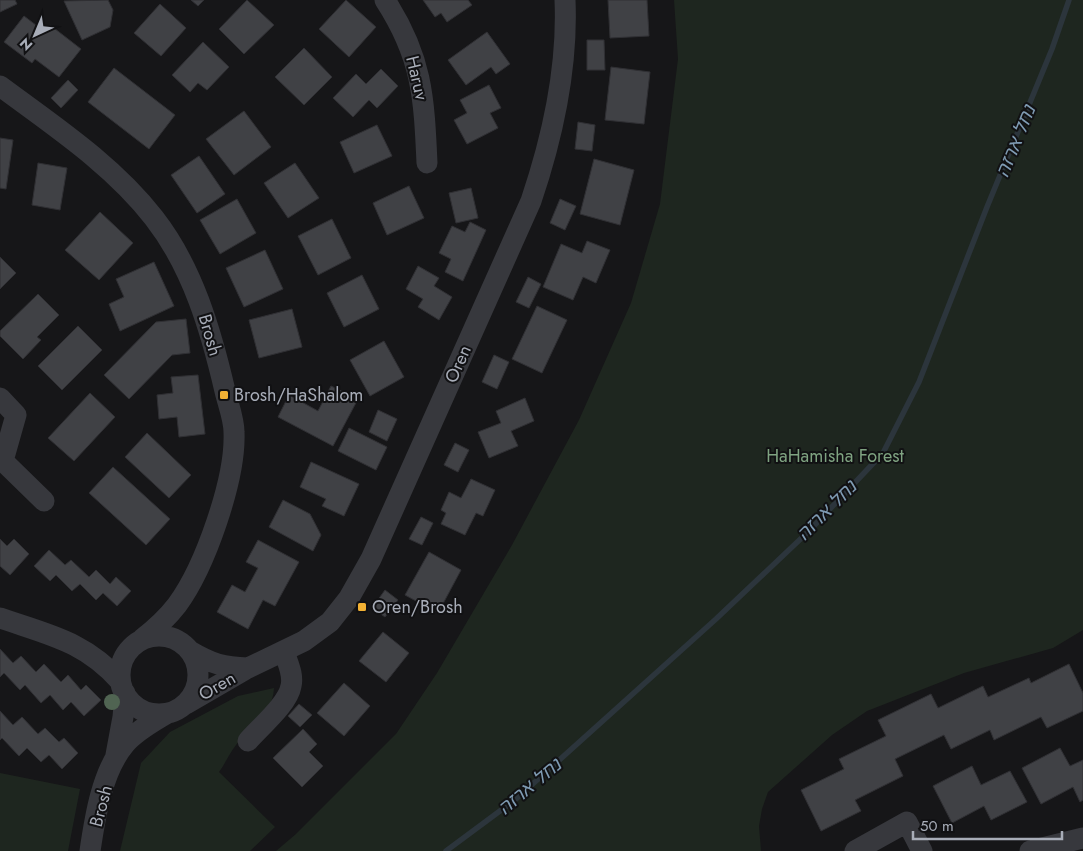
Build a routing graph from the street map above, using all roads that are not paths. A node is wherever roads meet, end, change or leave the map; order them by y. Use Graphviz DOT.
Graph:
graph roads {
  1 [pos="384,0"];
  2 [pos="565,0"];
  3 [pos="0,86"];
  4 [pos="427,163"];
  5 [pos="0,398"];
  6 [pos="44,502"];
  7 [pos="0,618"];
  8 [pos="140,641"];
  9 [pos="74,644"];
  10 [pos="190,651"];
  11 [pos="284,651"];
  12 [pos="248,668"];
  13 [pos="122,687"];
  14 [pos="186,704"];
  15 [pos="166,714"];
  16 [pos="248,742"];
  17 [pos="114,762"];
  18 [pos="1083,838"];
  19 [pos="90,851"];
  20 [pos="855,851"];
  21 [pos="922,851"];
  22 [pos="1030,851"];
  1 -- 4 [label="street, Haruv"];
  2 -- 11 [label="street, Oren"];
  3 -- 8 [label="street, Brosh"];
  5 -- 6 [label="street"];
  7 -- 9 [label="street"];
  8 -- 9 [label="street"];
  8 -- 10 [label="street"];
  8 -- 13 [label="street"];
  9 -- 13 [label="street"];
  10 -- 12 [label="street, Oren"];
  10 -- 14 [label="street"];
  11 -- 12 [label="street, Oren"];
  11 -- 16 [label="street"];
  12 -- 14 [label="street, Oren"];
  13 -- 15 [label="street"];
  13 -- 17 [label="street, Brosh"];
  14 -- 15 [label="street"];
  15 -- 17 [label="street, Brosh"];
  17 -- 19 [label="street, Brosh"];
  18 -- 22 [label="street"];
  20 -- 21 [label="street"];
}
